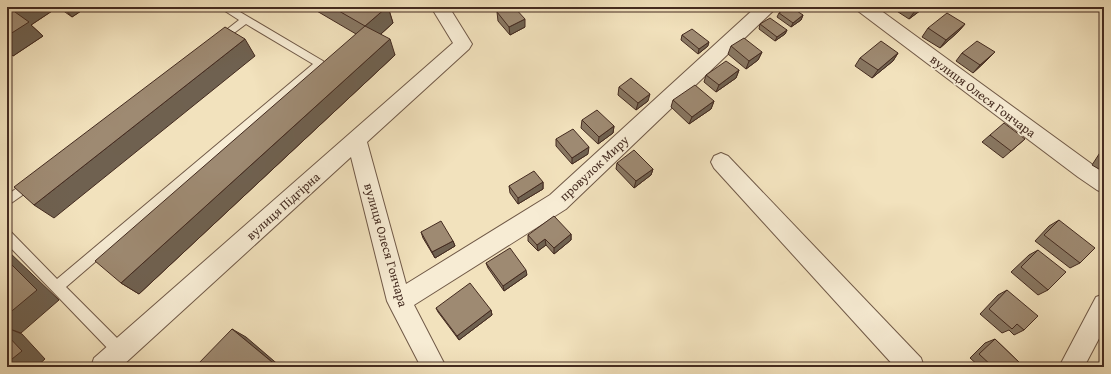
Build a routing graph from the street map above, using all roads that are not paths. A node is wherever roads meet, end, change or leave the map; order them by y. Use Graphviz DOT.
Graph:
graph roads {
  1 [pos="231,7"];
  2 [pos="440,7"];
  3 [pos="767,7"];
  4 [pos="864,7"];
  5 [pos="245,20"];
  6 [pos="208,48"];
  7 [pos="357,141"];
  8 [pos="721,162"];
  9 [pos="38,178"];
  10 [pos="1104,184"];
  11 [pos="7,201"];
  12 [pos="7,236"];
  13 [pos="57,287"];
  14 [pos="399,301"];
  15 [pos="1104,305"];
  16 [pos="120,351"];
  17 [pos="103,367"];
  18 [pos="434,367"];
  19 [pos="912,367"];
  20 [pos="1071,367"];
  1 -- 5 [label="lane"];
  2 -- 7 [label="street, вулиця Підгірна"];
  3 -- 14 [label="street, провулок Миру"];
  4 -- 10 [label="street, вулиця Олеся Гончара"];
  5 -- 6 [label="lane"];
  5 -- 13 [label="lane"];
  7 -- 14 [label="street, вулиця Олеся Гончара"];
  7 -- 16 [label="street, вулиця Підгірна"];
  8 -- 19 [label="street"];
  9 -- 11 [label="lane"];
  12 -- 13 [label="lane"];
  13 -- 16 [label="lane"];
  14 -- 18 [label="street, вулиця Олеся Гончара"];
  15 -- 20 [label="street"];
  16 -- 17 [label="street, вулиця Підгірна"];
}
